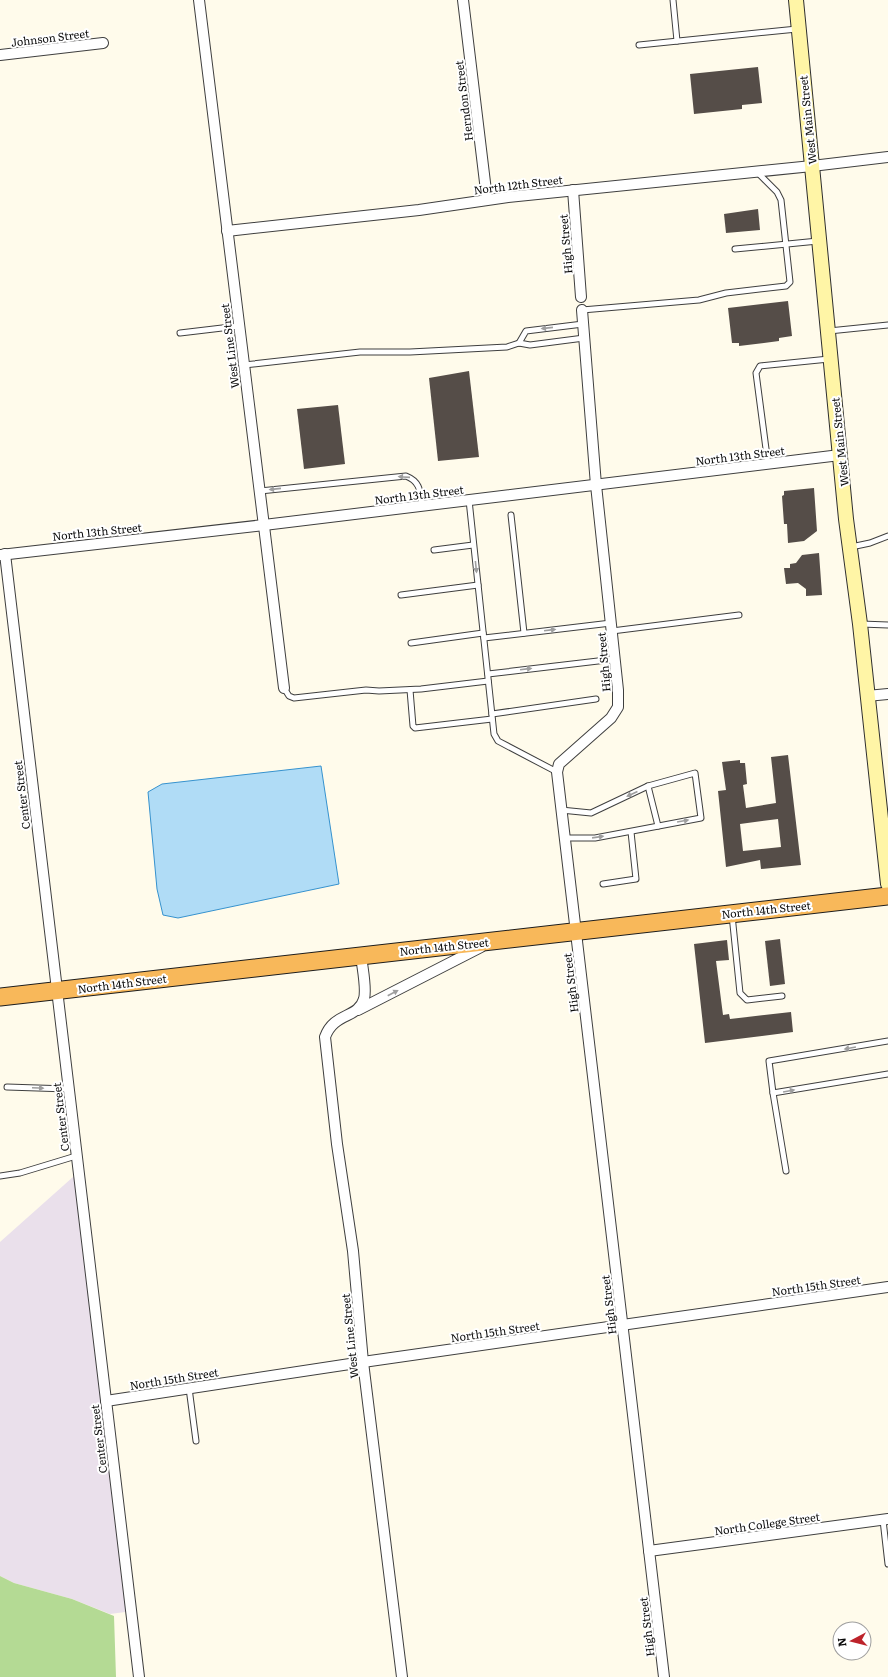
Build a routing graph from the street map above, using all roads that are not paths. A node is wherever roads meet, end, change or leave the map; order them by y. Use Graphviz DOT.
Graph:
graph roads {
  1 [pos="199,0"];
  2 [pos="463,0"];
  3 [pos="673,0"];
  4 [pos="796,0"];
  5 [pos="798,29"];
  6 [pos="103,42"];
  7 [pos="677,42"];
  8 [pos="639,45"];
  9 [pos="0,55"];
  10 [pos="888,157"];
  11 [pos="812,166"];
  12 [pos="756,171"];
  13 [pos="572,190"];
  14 [pos="487,199"];
  15 [pos="227,231"];
  16 [pos="819,241"];
  17 [pos="786,244"];
  18 [pos="735,249"];
  19 [pos="581,297"];
  20 [pos="582,310"];
  21 [pos="583,324"];
  22 [pos="888,325"];
  23 [pos="239,326"];
  24 [pos="828,331"];
  25 [pos="180,333"];
  26 [pos="584,338"];
  27 [pos="518,343"];
  28 [pos="830,359"];
  29 [pos="244,365"];
  30 [pos="840,456"];
  31 [pos="768,464"];
  32 [pos="596,485"];
  33 [pos="260,490"];
  34 [pos="469,500"];
  35 [pos="422,506"];
  36 [pos="511,515"];
  37 [pos="264,525"];
  38 [pos="888,536"];
  39 [pos="474,545"];
  40 [pos="850,547"];
  41 [pos="434,550"];
  42 [pos="2,554"];
  43 [pos="478,585"];
  44 [pos="401,595"];
  45 [pos="738,615"];
  46 [pos="860,624"];
  47 [pos="888,625"];
  48 [pos="612,627"];
  49 [pos="524,633"];
  50 [pos="483,635"];
  51 [pos="411,643"];
  52 [pos="615,659"];
  53 [pos="488,674"];
  54 [pos="488,681"];
  55 [pos="284,688"];
  56 [pos="410,690"];
  57 [pos="888,694"];
  58 [pos="867,696"];
  59 [pos="596,699"];
  60 [pos="492,717"];
  61 [pos="557,772"];
  62 [pos="648,786"];
  63 [pos="561,810"];
  64 [pos="658,826"];
  65 [pos="632,832"];
  66 [pos="565,838"];
  67 [pos="603,884"];
  68 [pos="888,884"];
  69 [pos="888,896"];
  70 [pos="731,913"];
  71 [pos="576,930"];
  72 [pos="494,940"];
  73 [pos="361,955"];
  74 [pos="56,990"];
  75 [pos="782,996"];
  76 [pos="0,997"];
  77 [pos="358,1010"];
  78 [pos="888,1041"];
  79 [pos="888,1074"];
  80 [pos="7,1087"];
  81 [pos="68,1089"];
  82 [pos="773,1093"];
  83 [pos="76,1156"];
  84 [pos="786,1172"];
  85 [pos="0,1176"];
  86 [pos="888,1287"];
  87 [pos="622,1326"];
  88 [pos="363,1362"];
  89 [pos="189,1388"];
  90 [pos="106,1401"];
  91 [pos="196,1441"];
  92 [pos="886,1520"];
  93 [pos="649,1551"];
  94 [pos="888,1564"];
  95 [pos="139,1677"];
  96 [pos="402,1677"];
  97 [pos="664,1677"];
  1 -- 15 [label="street, West Line Street"];
  2 -- 14 [label="street, Herndon Street"];
  3 -- 7 [label="lane"];
  4 -- 5 [label="main road, West Main Street"];
  5 -- 7 [label="lane"];
  5 -- 11 [label="main road, West Main Street"];
  6 -- 9 [label="street, Johnson Street"];
  7 -- 8 [label="lane"];
  10 -- 11 [label="street, North 12th Street"];
  11 -- 12 [label="street, North 12th Street"];
  11 -- 16 [label="main road, West Main Street"];
  12 -- 13 [label="street, North 12th Street"];
  12 -- 17 [label="lane"];
  13 -- 14 [label="street, North 12th Street"];
  13 -- 19 [label="street, High Street"];
  14 -- 15 [label="street, North 12th Street"];
  15 -- 23 [label="street, West Line Street"];
  16 -- 17 [label="lane"];
  16 -- 24 [label="main road, West Main Street"];
  17 -- 18 [label="lane"];
  17 -- 20 [label="lane"];
  20 -- 21 [label="street, High Street"];
  21 -- 26 [label="street, High Street"];
  21 -- 27 [label="lane, one-way"];
  22 -- 24 [label="lane"];
  23 -- 25 [label="lane"];
  23 -- 29 [label="street, West Line Street"];
  24 -- 28 [label="main road, West Main Street"];
  26 -- 27 [label="lane"];
  26 -- 32 [label="street, High Street"];
  27 -- 29 [label="lane"];
  28 -- 30 [label="main road, West Main Street"];
  28 -- 31 [label="lane"];
  29 -- 33 [label="street, West Line Street"];
  30 -- 31 [label="street, North 13th Street"];
  30 -- 40 [label="main road, West Main Street"];
  31 -- 32 [label="street, North 13th Street"];
  32 -- 34 [label="street, North 13th Street"];
  32 -- 48 [label="street, High Street"];
  35 -- 33 [label="lane, one-way"];
  33 -- 37 [label="street, West Line Street"];
  34 -- 35 [label="street, North 13th Street"];
  34 -- 39 [label="lane"];
  35 -- 37 [label="street, North 13th Street"];
  36 -- 49 [label="lane"];
  37 -- 42 [label="street, North 13th Street"];
  37 -- 55 [label="street, West Line Street"];
  38 -- 40 [label="lane"];
  39 -- 41 [label="lane"];
  39 -- 43 [label="lane, one-way"];
  40 -- 46 [label="main road, West Main Street"];
  42 -- 74 [label="street, Center Street"];
  43 -- 44 [label="lane"];
  43 -- 50 [label="lane"];
  45 -- 48 [label="lane"];
  46 -- 47 [label="lane"];
  46 -- 58 [label="main road, West Main Street"];
  49 -- 48 [label="lane, one-way"];
  48 -- 52 [label="street, High Street"];
  49 -- 50 [label="lane"];
  50 -- 51 [label="lane"];
  50 -- 53 [label="lane"];
  53 -- 52 [label="lane, one-way"];
  52 -- 61 [label="street, High Street"];
  53 -- 54 [label="lane"];
  54 -- 56 [label="lane"];
  54 -- 60 [label="lane"];
  55 -- 56 [label="lane"];
  56 -- 60 [label="lane"];
  57 -- 58 [label="street"];
  58 -- 68 [label="main road, West Main Street"];
  59 -- 60 [label="lane"];
  60 -- 61 [label="lane"];
  61 -- 63 [label="street, High Street"];
  62 -- 63 [label="lane, one-way"];
  62 -- 64 [label="lane"];
  64 -- 62 [label="lane, one-way"];
  63 -- 66 [label="street, High Street"];
  64 -- 65 [label="lane"];
  66 -- 65 [label="lane, one-way"];
  65 -- 67 [label="lane"];
  66 -- 71 [label="street, High Street"];
  69 -- 70 [label="highway, North 14th Street"];
  70 -- 71 [label="highway, North 14th Street"];
  70 -- 75 [label="lane"];
  71 -- 72 [label="highway, North 14th Street"];
  71 -- 87 [label="street, High Street"];
  72 -- 73 [label="highway, North 14th Street"];
  77 -- 72 [label="street, West Line Street, one-way"];
  73 -- 74 [label="highway, North 14th Street"];
  73 -- 77 [label="street"];
  74 -- 76 [label="highway, North 14th Street"];
  74 -- 81 [label="street, Center Street"];
  77 -- 88 [label="street, West Line Street"];
  78 -- 82 [label="lane, one-way"];
  82 -- 79 [label="lane, one-way"];
  80 -- 81 [label="lane, one-way"];
  81 -- 83 [label="street, Center Street"];
  82 -- 84 [label="lane"];
  83 -- 85 [label="lane"];
  83 -- 90 [label="street, Center Street"];
  86 -- 87 [label="street, North 15th Street"];
  87 -- 88 [label="street, North 15th Street"];
  87 -- 93 [label="street, High Street"];
  88 -- 89 [label="street, North 15th Street"];
  88 -- 96 [label="street, West Line Street"];
  89 -- 90 [label="street, North 15th Street"];
  89 -- 91 [label="lane"];
  90 -- 95 [label="street, Center Street"];
  92 -- 93 [label="street, North College Street"];
  92 -- 94 [label="lane"];
  93 -- 97 [label="street, High Street"];
}
